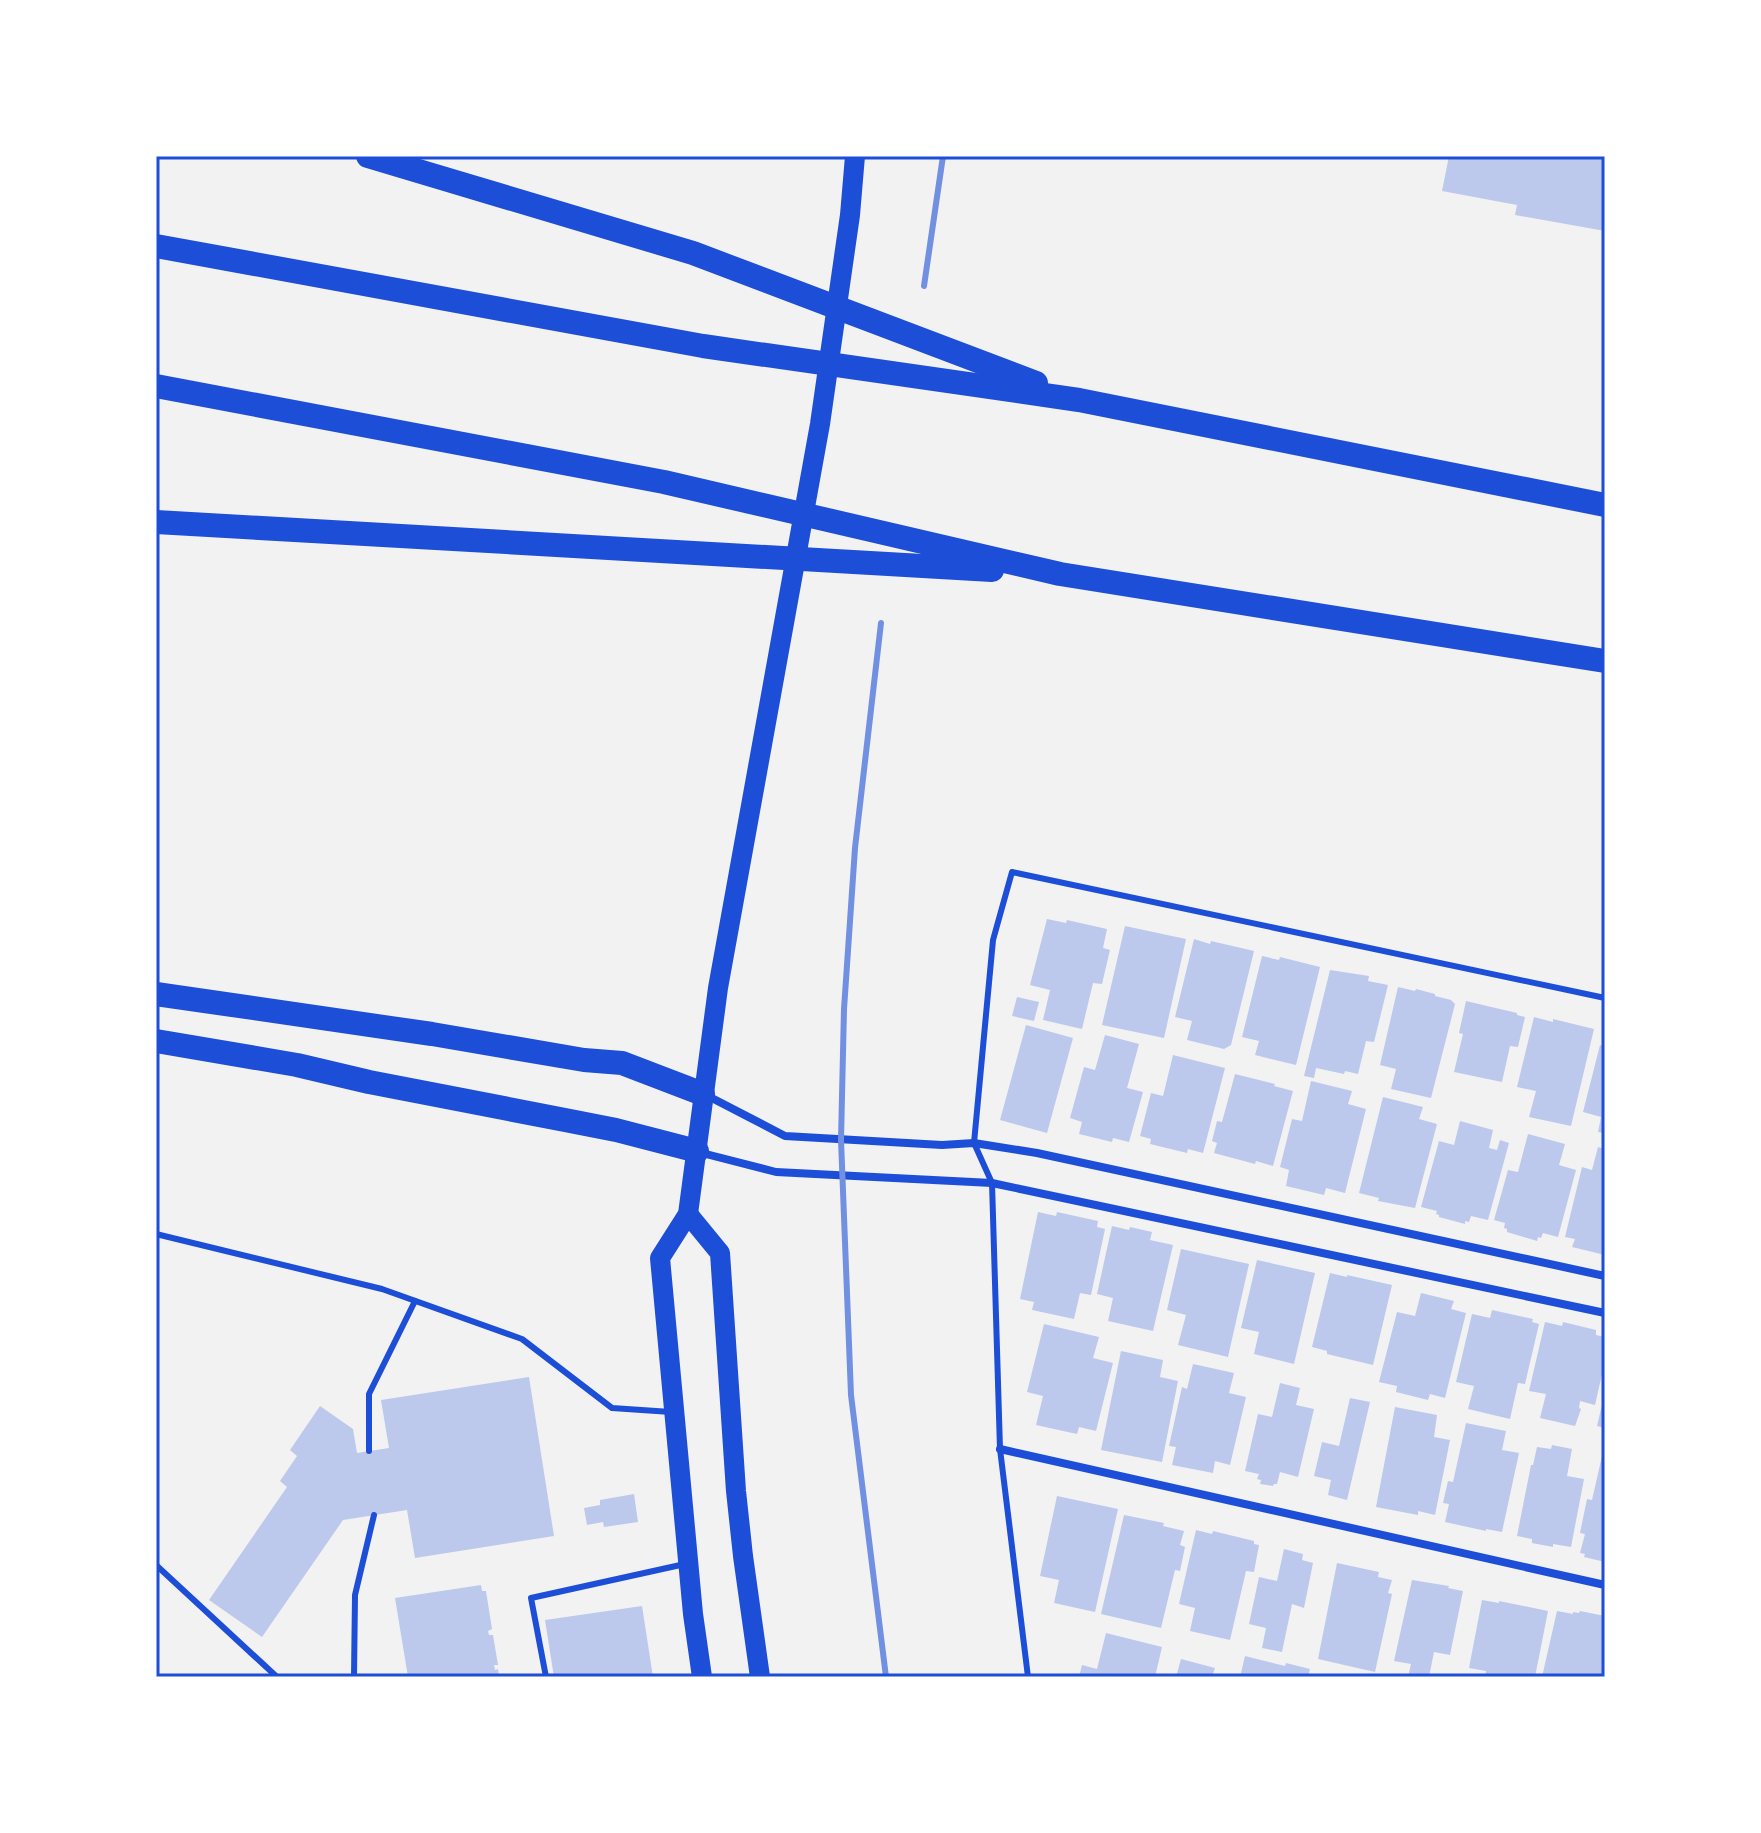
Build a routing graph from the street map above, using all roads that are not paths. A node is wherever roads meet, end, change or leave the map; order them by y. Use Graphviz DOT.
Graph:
graph roads {
  1 [pos="368,156"];
  2 [pos="855,156"];
  3 [pos="156,246"];
  4 [pos="156,386"];
  5 [pos="1079,400"];
  6 [pos="1605,505"];
  7 [pos="156,522"];
  8 [pos="1060,574"];
  9 [pos="1605,661"];
  10 [pos="156,994"];
  11 [pos="1605,998"];
  12 [pos="156,1041"];
  13 [pos="703,1094"];
  14 [pos="974,1143"];
  15 [pos="697,1151"];
  16 [pos="992,1183"];
  17 [pos="688,1214"];
  18 [pos="156,1234"];
  19 [pos="1605,1276"];
  20 [pos="415,1301"];
  21 [pos="1605,1313"];
  22 [pos="674,1413"];
  23 [pos="1000,1449"];
  24 [pos="369,1451"];
  25 [pos="374,1515"];
  26 [pos="689,1564"];
  27 [pos="156,1565"];
  28 [pos="1605,1585"];
  29 [pos="277,1677"];
  30 [pos="354,1677"];
  31 [pos="546,1677"];
  32 [pos="702,1677"];
  33 [pos="760,1677"];
  34 [pos="1028,1677"];
  1 -- 5 [label="highway"];
  2 -- 13 [label="main road"];
  3 -- 5 [label="highway"];
  4 -- 8 [label="highway"];
  5 -- 6 [label="highway"];
  7 -- 8 [label="highway"];
  8 -- 9 [label="highway"];
  10 -- 13 [label="highway"];
  11 -- 14 [label="lane"];
  12 -- 15 [label="highway"];
  13 -- 14 [label="street"];
  13 -- 15 [label="main road"];
  14 -- 16 [label="lane"];
  14 -- 19 [label="street"];
  15 -- 16 [label="street"];
  15 -- 17 [label="main road"];
  16 -- 21 [label="street"];
  16 -- 23 [label="lane"];
  17 -- 22 [label="main road"];
  17 -- 33 [label="main road"];
  18 -- 20 [label="lane"];
  20 -- 22 [label="lane"];
  20 -- 24 [label="lane"];
  22 -- 26 [label="main road"];
  23 -- 28 [label="street"];
  23 -- 34 [label="lane"];
  25 -- 30 [label="lane"];
  26 -- 31 [label="lane"];
  26 -- 32 [label="main road"];
  27 -- 29 [label="lane"];
}
